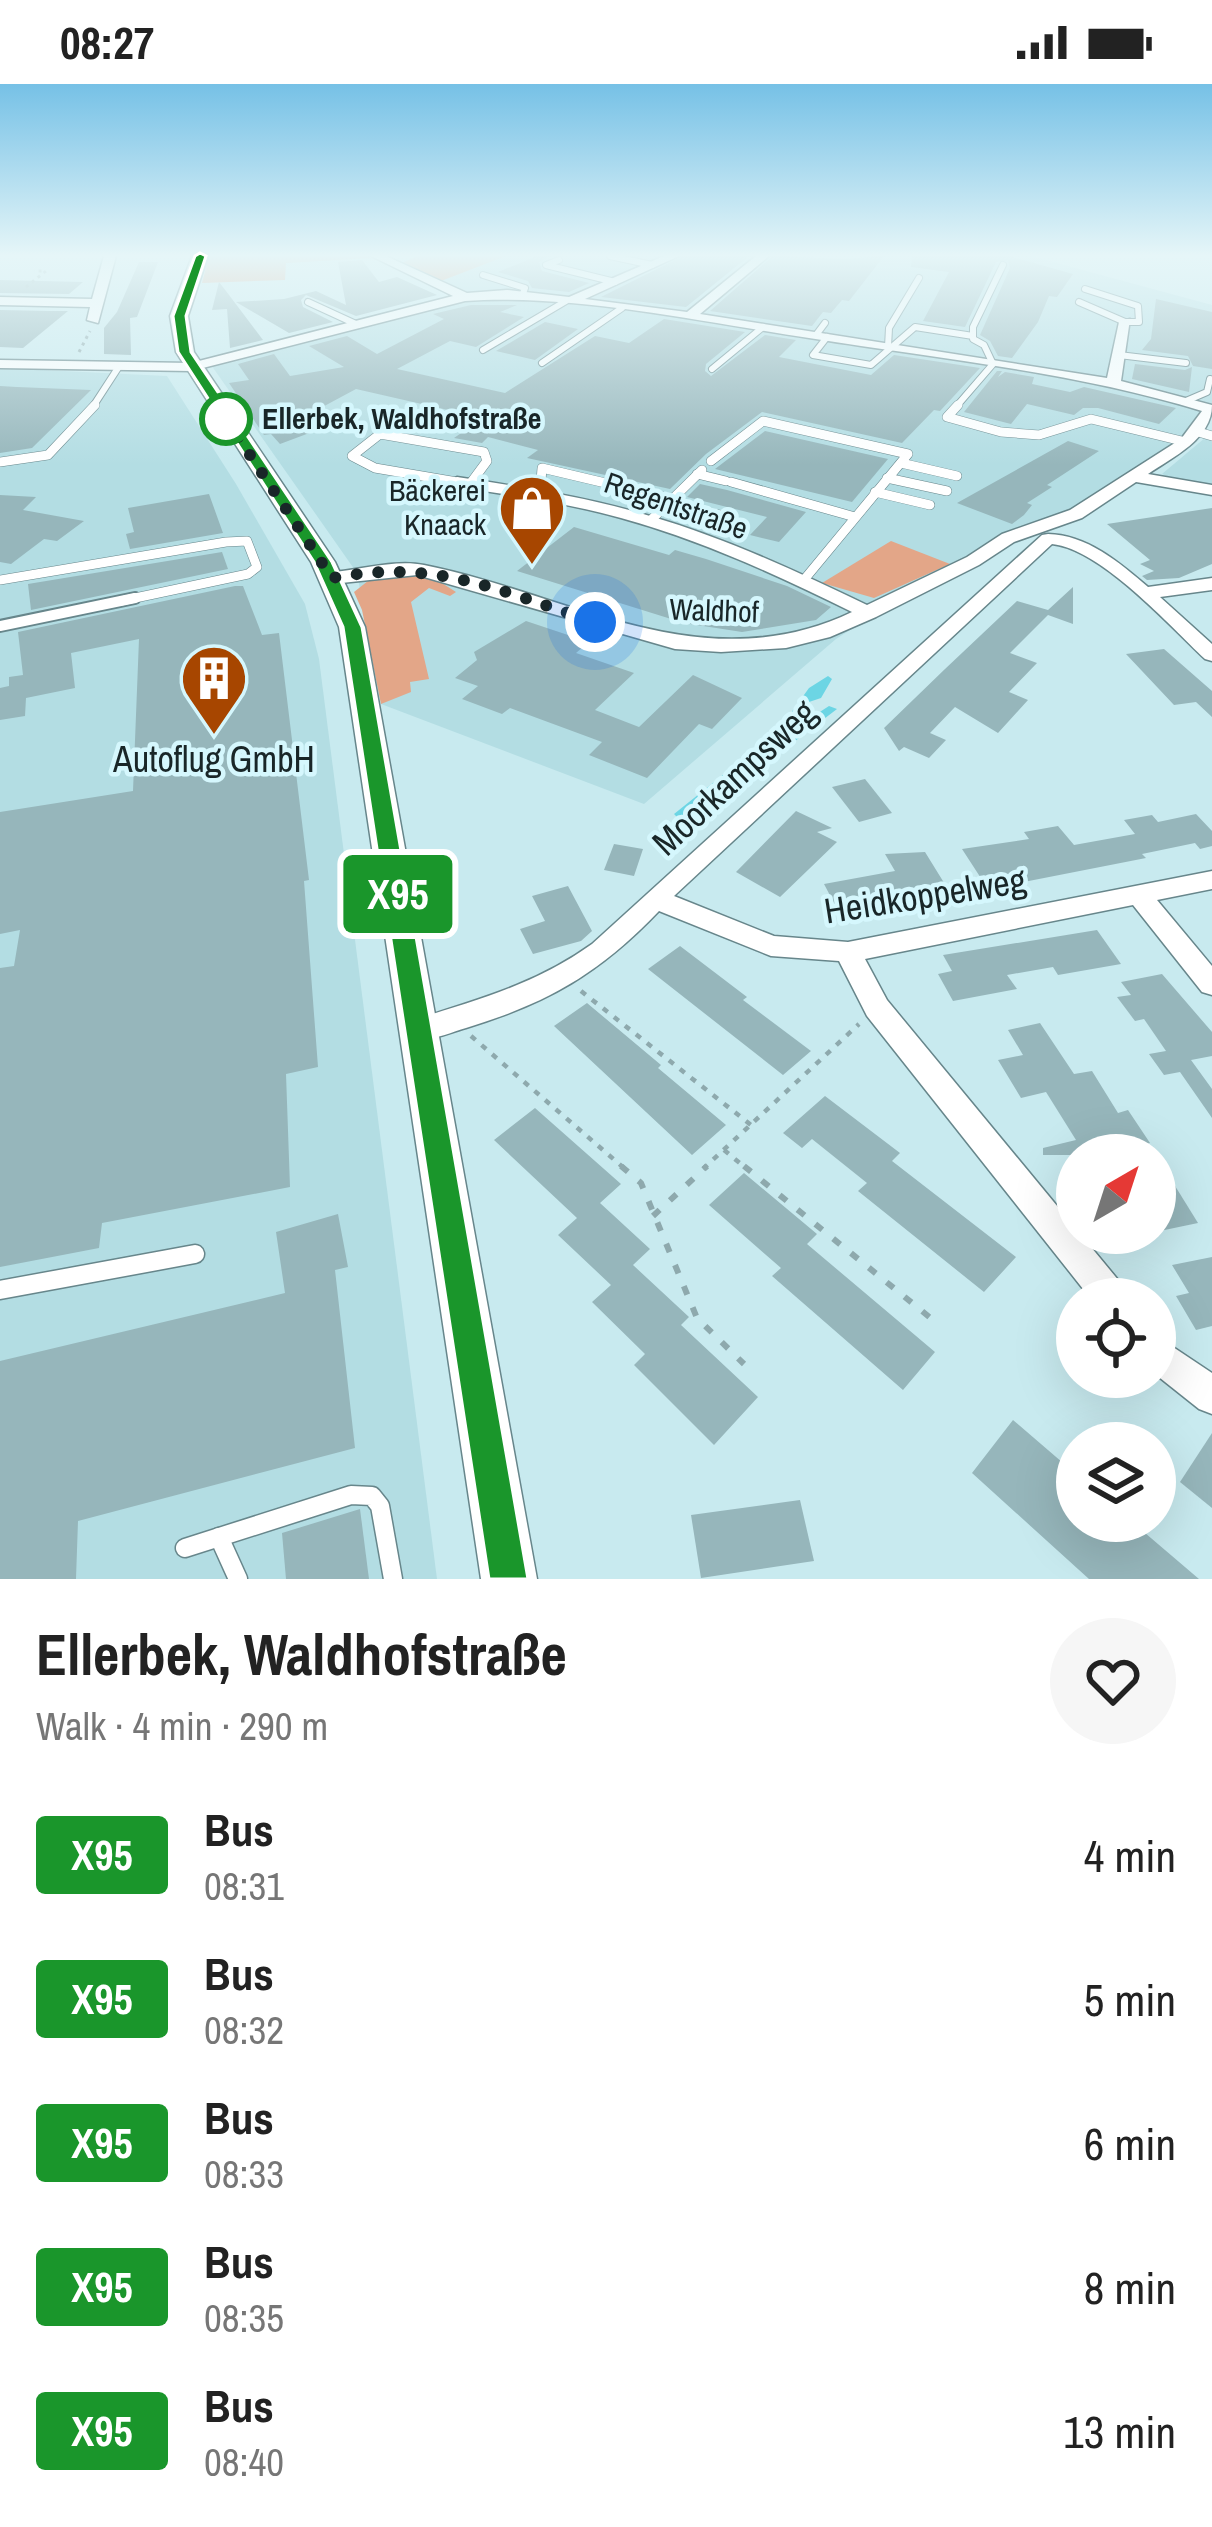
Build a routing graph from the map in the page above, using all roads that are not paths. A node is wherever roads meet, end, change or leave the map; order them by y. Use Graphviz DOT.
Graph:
graph roads {
  1 [pos="179,326"];
  2 [pos="355,326"];
  3 [pos="525,326"];
  4 [pos="596,326"];
  5 [pos="755,326"];
  6 [pos="890,326"];
  7 [pos="977,326"];
  8 [pos="1124,326"];
  9 [pos="764,327"];
  10 [pos="823,332"];
  11 [pos="973,336"];
  12 [pos="888,347"];
  13 [pos="483,350"];
  14 [pos="1119,355"];
  15 [pos="542,363"];
  16 [pos="1186,363"];
  17 [pos="0,364"];
  18 [pos="993,364"];
  19 [pos="191,367"];
  20 [pos="118,368"];
  21 [pos="712,369"];
  22 [pos="1210,379"];
  23 [pos="1113,385"];
  24 [pos="1186,401"];
  25 [pos="1211,409"];
  26 [pos="1198,436"];
  27 [pos="711,461"];
  28 [pos="0,462"];
  29 [pos="901,464"];
  30 [pos="957,476"];
  31 [pos="1135,477"];
  32 [pos="887,478"];
  33 [pos="464,483"];
  34 [pos="1212,490"];
  35 [pos="947,491"];
  36 [pos="875,492"];
  37 [pos="540,494"];
  38 [pos="670,501"];
  39 [pos="930,505"];
  40 [pos="855,517"];
  41 [pos="733,518"];
  42 [pos="650,521"];
  43 [pos="332,578"];
  44 [pos="0,580"];
  45 [pos="803,581"];
  46 [pos="1212,584"];
  47 [pos="1145,593"];
  48 [pos="869,613"];
  49 [pos="0,626"];
  50 [pos="1212,655"];
  51 [pos="1212,880"];
  52 [pos="1139,895"];
  53 [pos="655,899"];
  54 [pos="848,952"];
  55 [pos="1212,985"];
  56 [pos="437,1025"];
  57 [pos="195,1254"];
  58 [pos="1095,1278"];
  59 [pos="0,1290"];
  60 [pos="1176,1368"];
  61 [pos="1212,1396"];
  62 [pos="219,1537"];
  63 [pos="185,1548"];
  64 [pos="238,1579"];
  65 [pos="393,1579"];
  66 [pos="509,1579"];
  1 -- 19 [label="main road"];
  2 -- 19 [label="street"];
  3 -- 13 [label="lane"];
  4 -- 15 [label="lane"];
  5 -- 9 [label="street"];
  6 -- 12 [label="lane"];
  7 -- 11 [label="lane"];
  8 -- 14 [label="street"];
  9 -- 10 [label="street"];
  9 -- 21 [label="lane"];
  10 -- 12 [label="street"];
  10 -- 12 [label="lane"];
  11 -- 12 [label="lane"];
  11 -- 18 [label="lane"];
  12 -- 18 [label="street"];
  14 -- 16 [label="lane"];
  14 -- 23 [label="street"];
  17 -- 20 [label="street"];
  18 -- 23 [label="street"];
  18 -- 26 [label="lane"];
  19 -- 20 [label="street"];
  19 -- 43 [label="main road"];
  20 -- 28 [label="lane"];
  22 -- 24 [label="lane"];
  23 -- 24 [label="street"];
  24 -- 25 [label="street"];
  25 -- 26 [label="street"];
  26 -- 31 [label="street"];
  27 -- 29 [label="lane"];
  29 -- 30 [label="lane"];
  29 -- 32 [label="lane"];
  31 -- 34 [label="street"];
  31 -- 48 [label="street, Waldhof"];
  32 -- 35 [label="lane"];
  32 -- 36 [label="lane"];
  33 -- 33 [label="lane"];
  33 -- 37 [label="street, Regentstraße"];
  36 -- 39 [label="lane"];
  36 -- 40 [label="lane"];
  37 -- 38 [label="lane"];
  37 -- 42 [label="street, Regentstraße"];
  38 -- 40 [label="lane"];
  38 -- 41 [label="lane"];
  38 -- 42 [label="lane"];
  40 -- 45 [label="lane"];
  42 -- 45 [label="street, Regentstraße"];
  43 -- 48 [label="street, Waldhof"];
  43 -- 56 [label="main road"];
  44 -- 49 [label="lane"];
  45 -- 48 [label="street, Regentstraße"];
  46 -- 47 [label="street"];
  47 -- 50 [label="street"];
  47 -- 53 [label="street, Moorkampsweg"];
  51 -- 52 [label="street, Heidkoppelweg"];
  52 -- 54 [label="street, Heidkoppelweg"];
  52 -- 55 [label="street"];
  53 -- 54 [label="street, Heidkoppelweg"];
  53 -- 56 [label="street, Moorkampsweg"];
  54 -- 58 [label="street"];
  56 -- 66 [label="main road"];
  57 -- 59 [label="lane"];
  60 -- 61 [label="street"];
  62 -- 63 [label="lane"];
  62 -- 64 [label="lane"];
  62 -- 65 [label="lane"];
}
